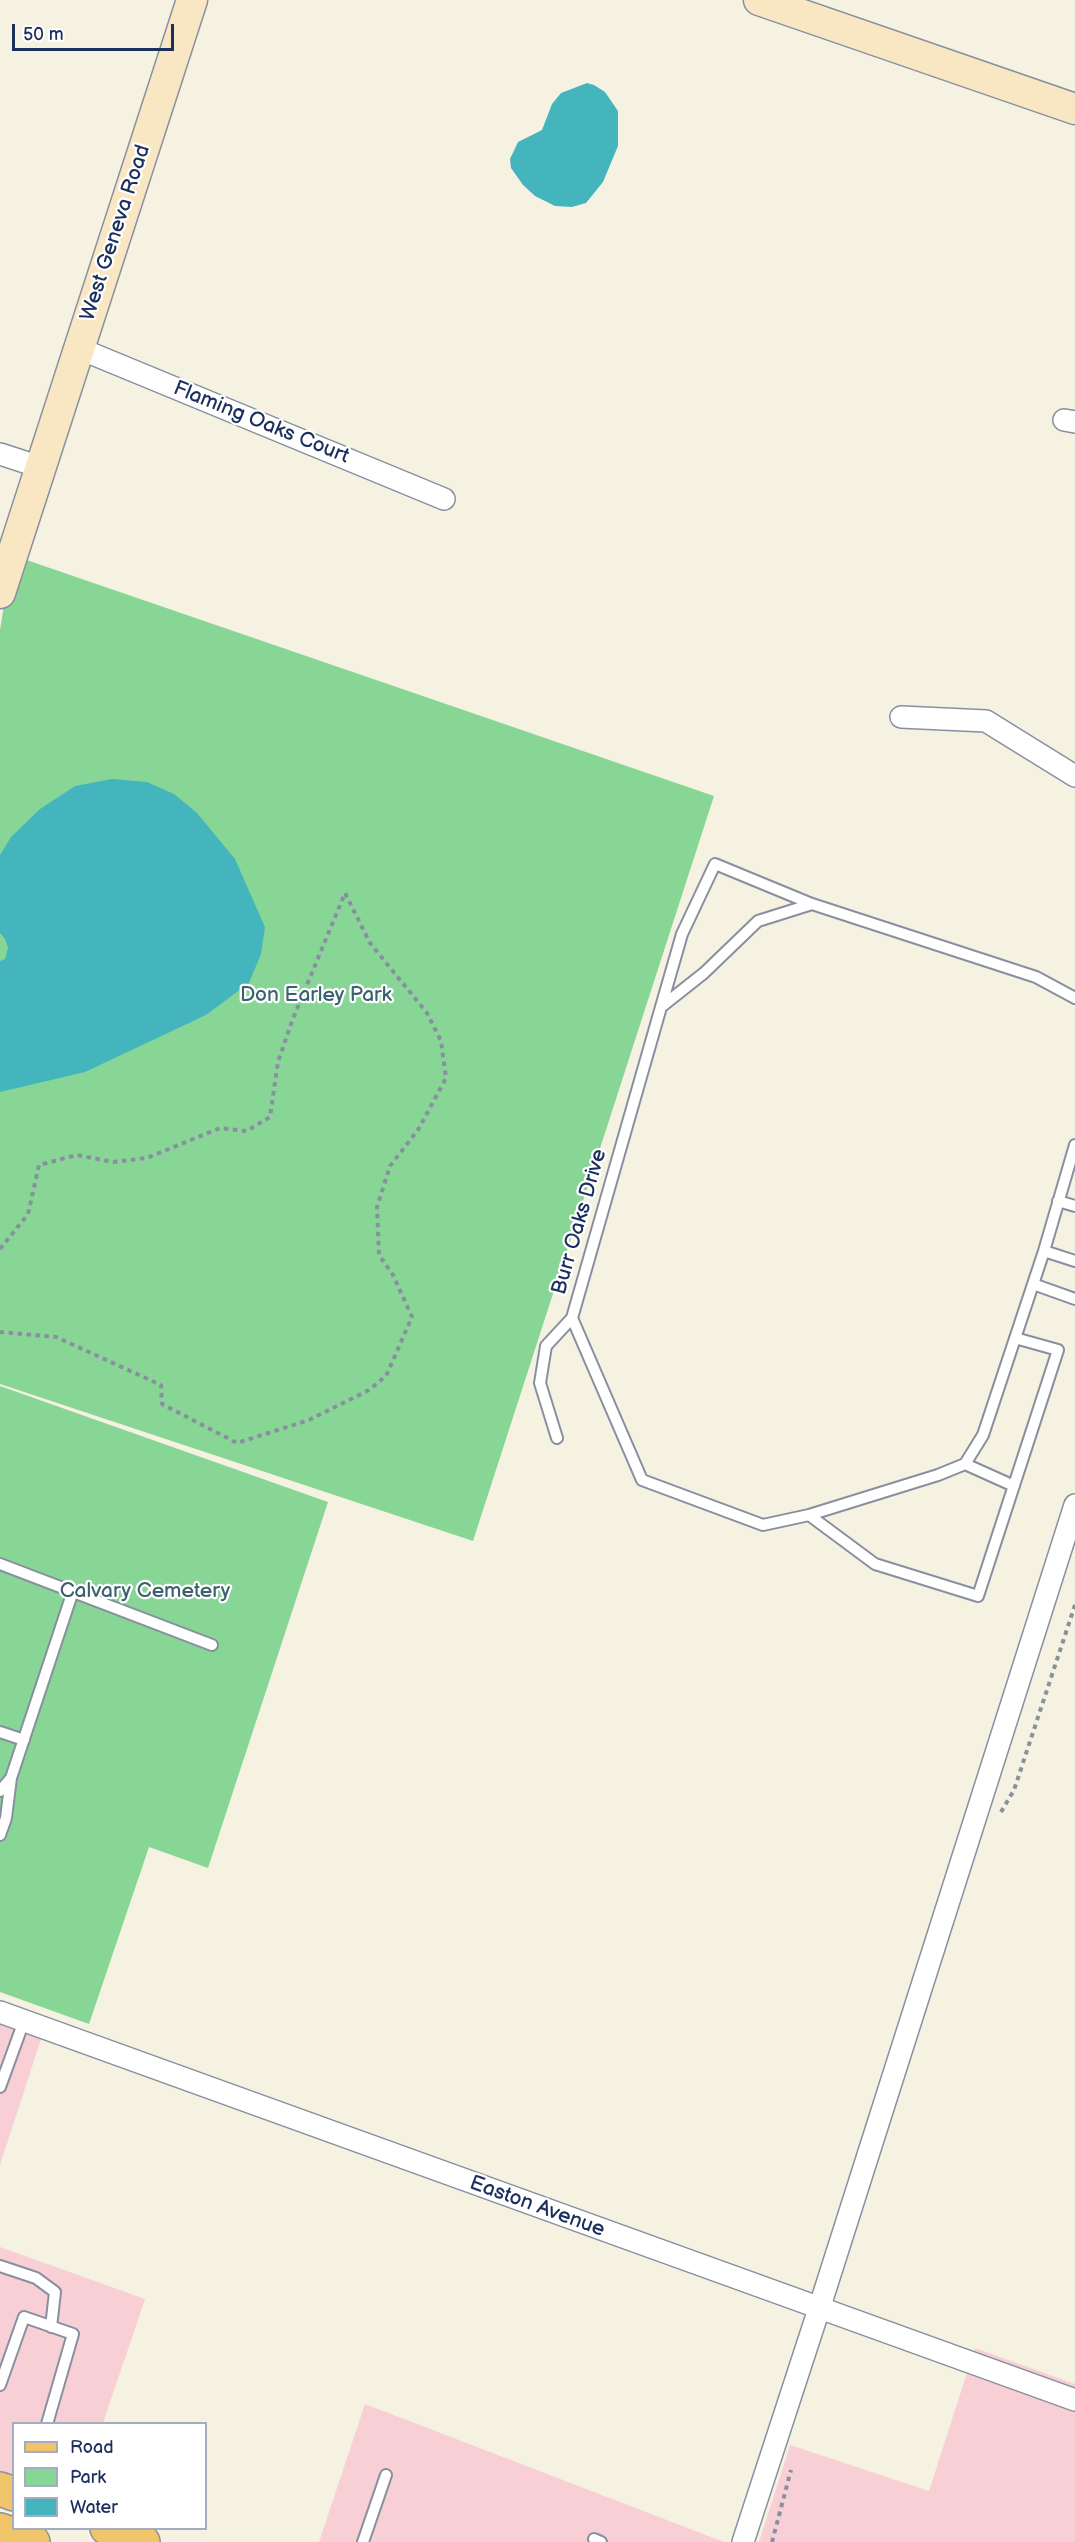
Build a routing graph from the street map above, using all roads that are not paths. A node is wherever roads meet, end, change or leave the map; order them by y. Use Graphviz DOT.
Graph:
graph roads {
  1 [pos="192,0"];
  2 [pos="759,0"];
  3 [pos="1075,109"];
  4 [pos="78,348"];
  5 [pos="0,454"];
  6 [pos="40,467"];
  7 [pos="444,499"];
  8 [pos="0,593"];
  9 [pos="901,717"];
  10 [pos="1075,776"];
  11 [pos="812,903"];
  12 [pos="1075,998"];
  13 [pos="661,1007"];
  14 [pos="1075,1145"];
  15 [pos="1058,1201"];
  16 [pos="1075,1206"];
  17 [pos="1044,1251"];
  18 [pos="1075,1261"];
  19 [pos="1033,1284"];
  20 [pos="1075,1299"];
  21 [pos="572,1318"];
  22 [pos="1015,1338"];
  23 [pos="557,1438"];
  24 [pos="965,1464"];
  25 [pos="1014,1486"];
  26 [pos="1075,1505"];
  27 [pos="809,1515"];
  28 [pos="0,1564"];
  29 [pos="72,1594"];
  30 [pos="212,1646"];
  31 [pos="0,1732"];
  32 [pos="24,1740"];
  33 [pos="11,1778"];
  34 [pos="0,1791"];
  35 [pos="0,1835"];
  36 [pos="0,2012"];
  37 [pos="24,2021"];
  38 [pos="0,2087"];
  39 [pos="0,2267"];
  40 [pos="819,2309"];
  41 [pos="51,2327"];
  42 [pos="0,2385"];
  43 [pos="1075,2400"];
  44 [pos="48,2422"];
  45 [pos="386,2475"];
  46 [pos="0,2530"];
  47 [pos="110,2530"];
  48 [pos="33,2542"];
  49 [pos="143,2542"];
  50 [pos="363,2542"];
  51 [pos="742,2542"];
  1 -- 4 [label="main road, West Geneva Road"];
  2 -- 3 [label="main road"];
  4 -- 6 [label="main road, West Geneva Road"];
  4 -- 7 [label="street, Flaming Oaks Court"];
  5 -- 6 [label="street"];
  6 -- 8 [label="main road, West Geneva Road"];
  9 -- 10 [label="street"];
  11 -- 12 [label="lane"];
  11 -- 13 [label="lane"];
  11 -- 13 [label="lane, Burr Oaks Drive"];
  13 -- 21 [label="lane, Burr Oaks Drive"];
  14 -- 15 [label="lane"];
  15 -- 16 [label="lane"];
  15 -- 17 [label="lane"];
  17 -- 18 [label="lane"];
  17 -- 19 [label="lane"];
  19 -- 20 [label="lane"];
  19 -- 22 [label="lane"];
  21 -- 23 [label="lane"];
  21 -- 27 [label="lane, Burr Oaks Drive"];
  22 -- 24 [label="lane"];
  22 -- 25 [label="lane"];
  24 -- 25 [label="lane"];
  24 -- 27 [label="lane, Burr Oaks Drive"];
  25 -- 27 [label="lane"];
  26 -- 40 [label="street"];
  28 -- 29 [label="lane"];
  29 -- 30 [label="lane"];
  29 -- 32 [label="lane"];
  31 -- 32 [label="lane"];
  32 -- 33 [label="lane"];
  33 -- 34 [label="lane"];
  33 -- 35 [label="lane"];
  36 -- 37 [label="street, Easton Avenue"];
  37 -- 38 [label="lane"];
  37 -- 40 [label="street, Easton Avenue"];
  39 -- 41 [label="lane"];
  40 -- 43 [label="street, Easton Avenue"];
  40 -- 51 [label="street"];
  41 -- 42 [label="lane"];
  41 -- 44 [label="lane"];
  45 -- 50 [label="lane"];
  46 -- 48 [label="main road"];
  47 -- 49 [label="main road"];
}
